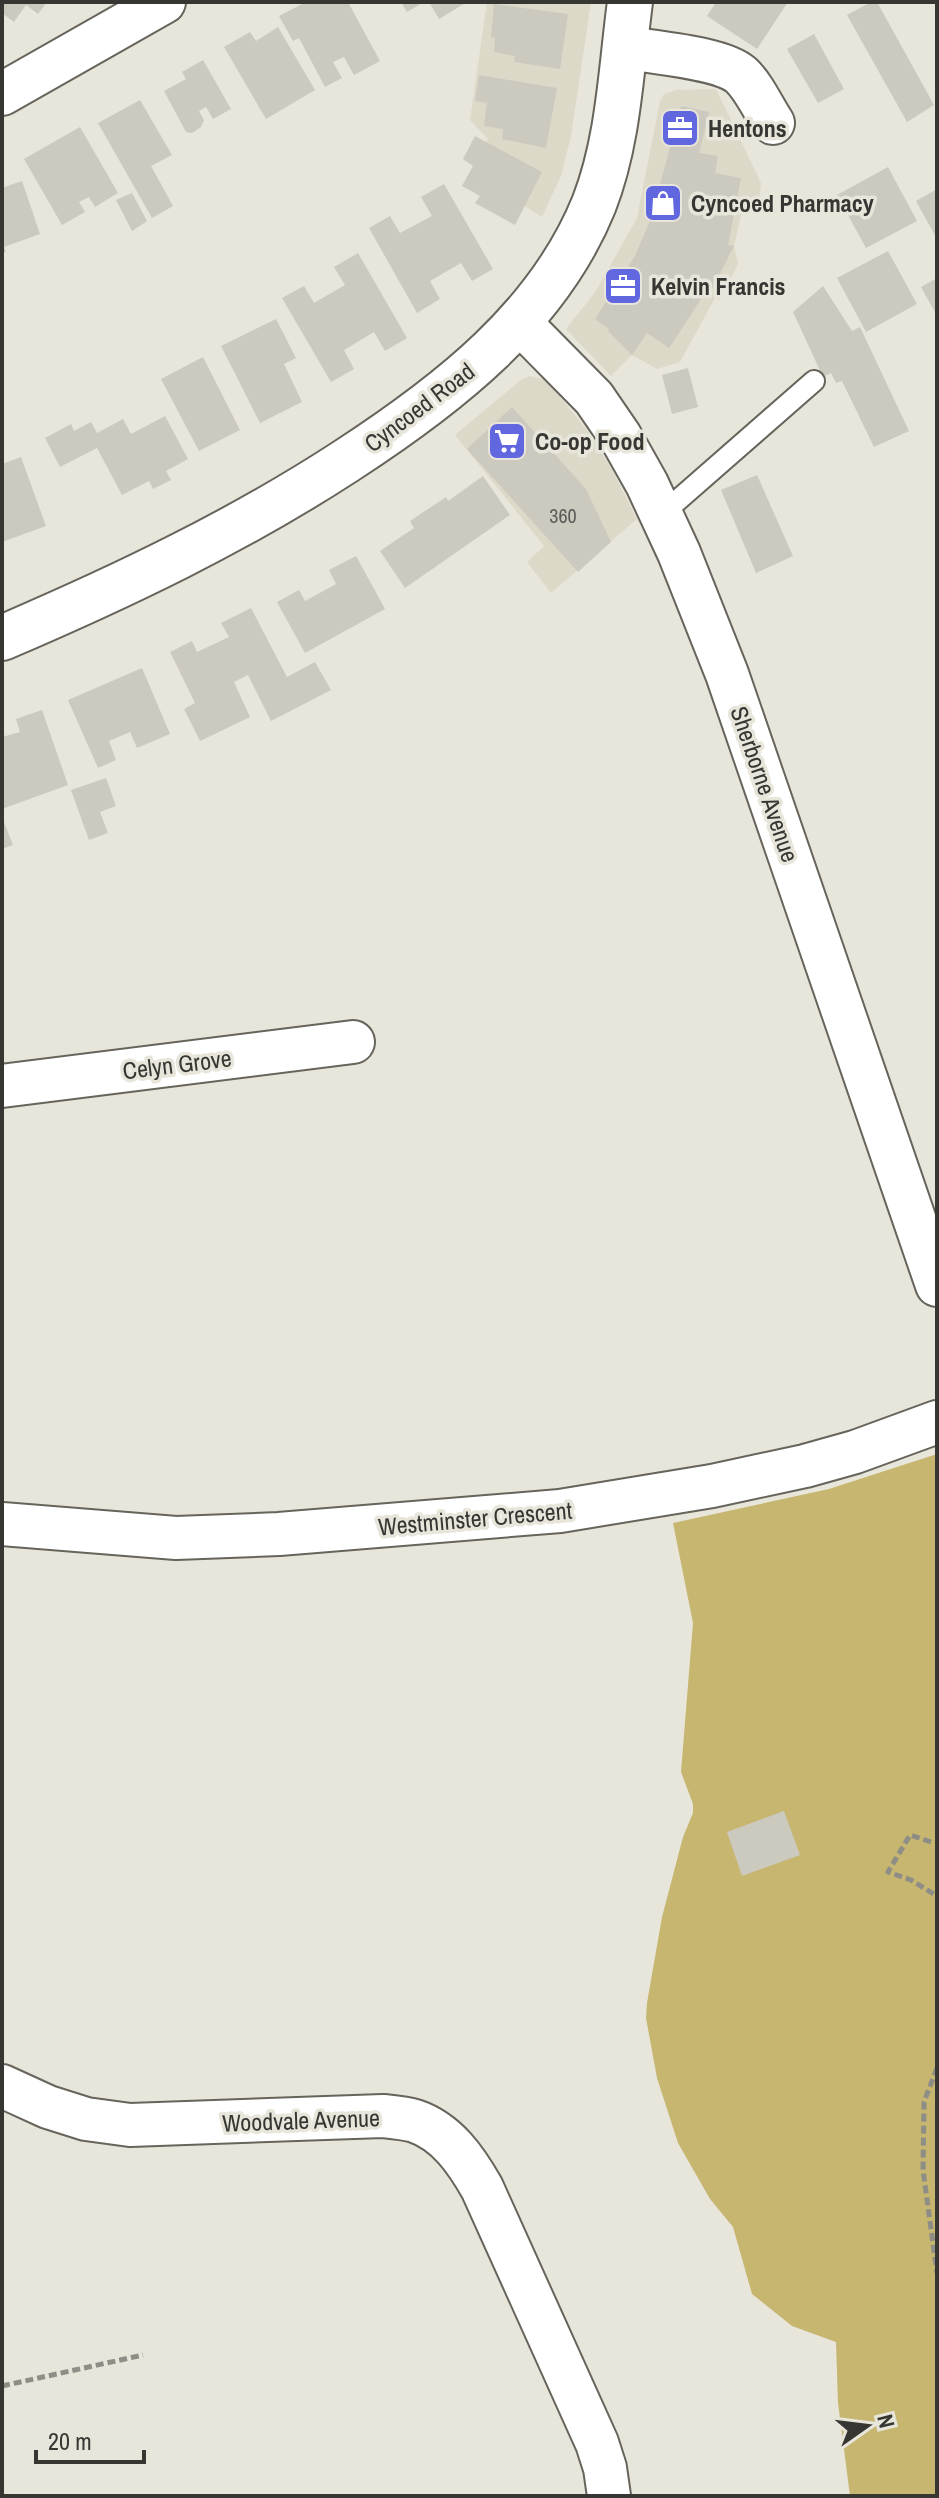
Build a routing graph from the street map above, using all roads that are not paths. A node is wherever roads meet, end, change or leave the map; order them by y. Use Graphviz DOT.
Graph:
graph roads {
  1 [pos="164,2"];
  2 [pos="630,2"];
  3 [pos="624,47"];
  4 [pos="2,94"];
  5 [pos="773,123"];
  6 [pos="519,322"];
  7 [pos="814,381"];
  8 [pos="662,514"];
  9 [pos="2,638"];
  10 [pos="353,1042"];
  11 [pos="2,1086"];
  12 [pos="937,1285"];
  13 [pos="937,1422"];
  14 [pos="2,1524"];
  15 [pos="2,2086"];
  16 [pos="609,2496"];
  1 -- 4 [label="street"];
  2 -- 3 [label="street, Cyncoed Road"];
  3 -- 5 [label="street"];
  3 -- 6 [label="street, Cyncoed Road"];
  6 -- 8 [label="street, Sherborne Avenue"];
  6 -- 9 [label="street, Cyncoed Road"];
  7 -- 8 [label="lane"];
  8 -- 12 [label="street, Sherborne Avenue"];
  10 -- 11 [label="street, Celyn Grove"];
  13 -- 14 [label="street, Westminster Crescent"];
  15 -- 16 [label="street, Woodvale Avenue"];
}
